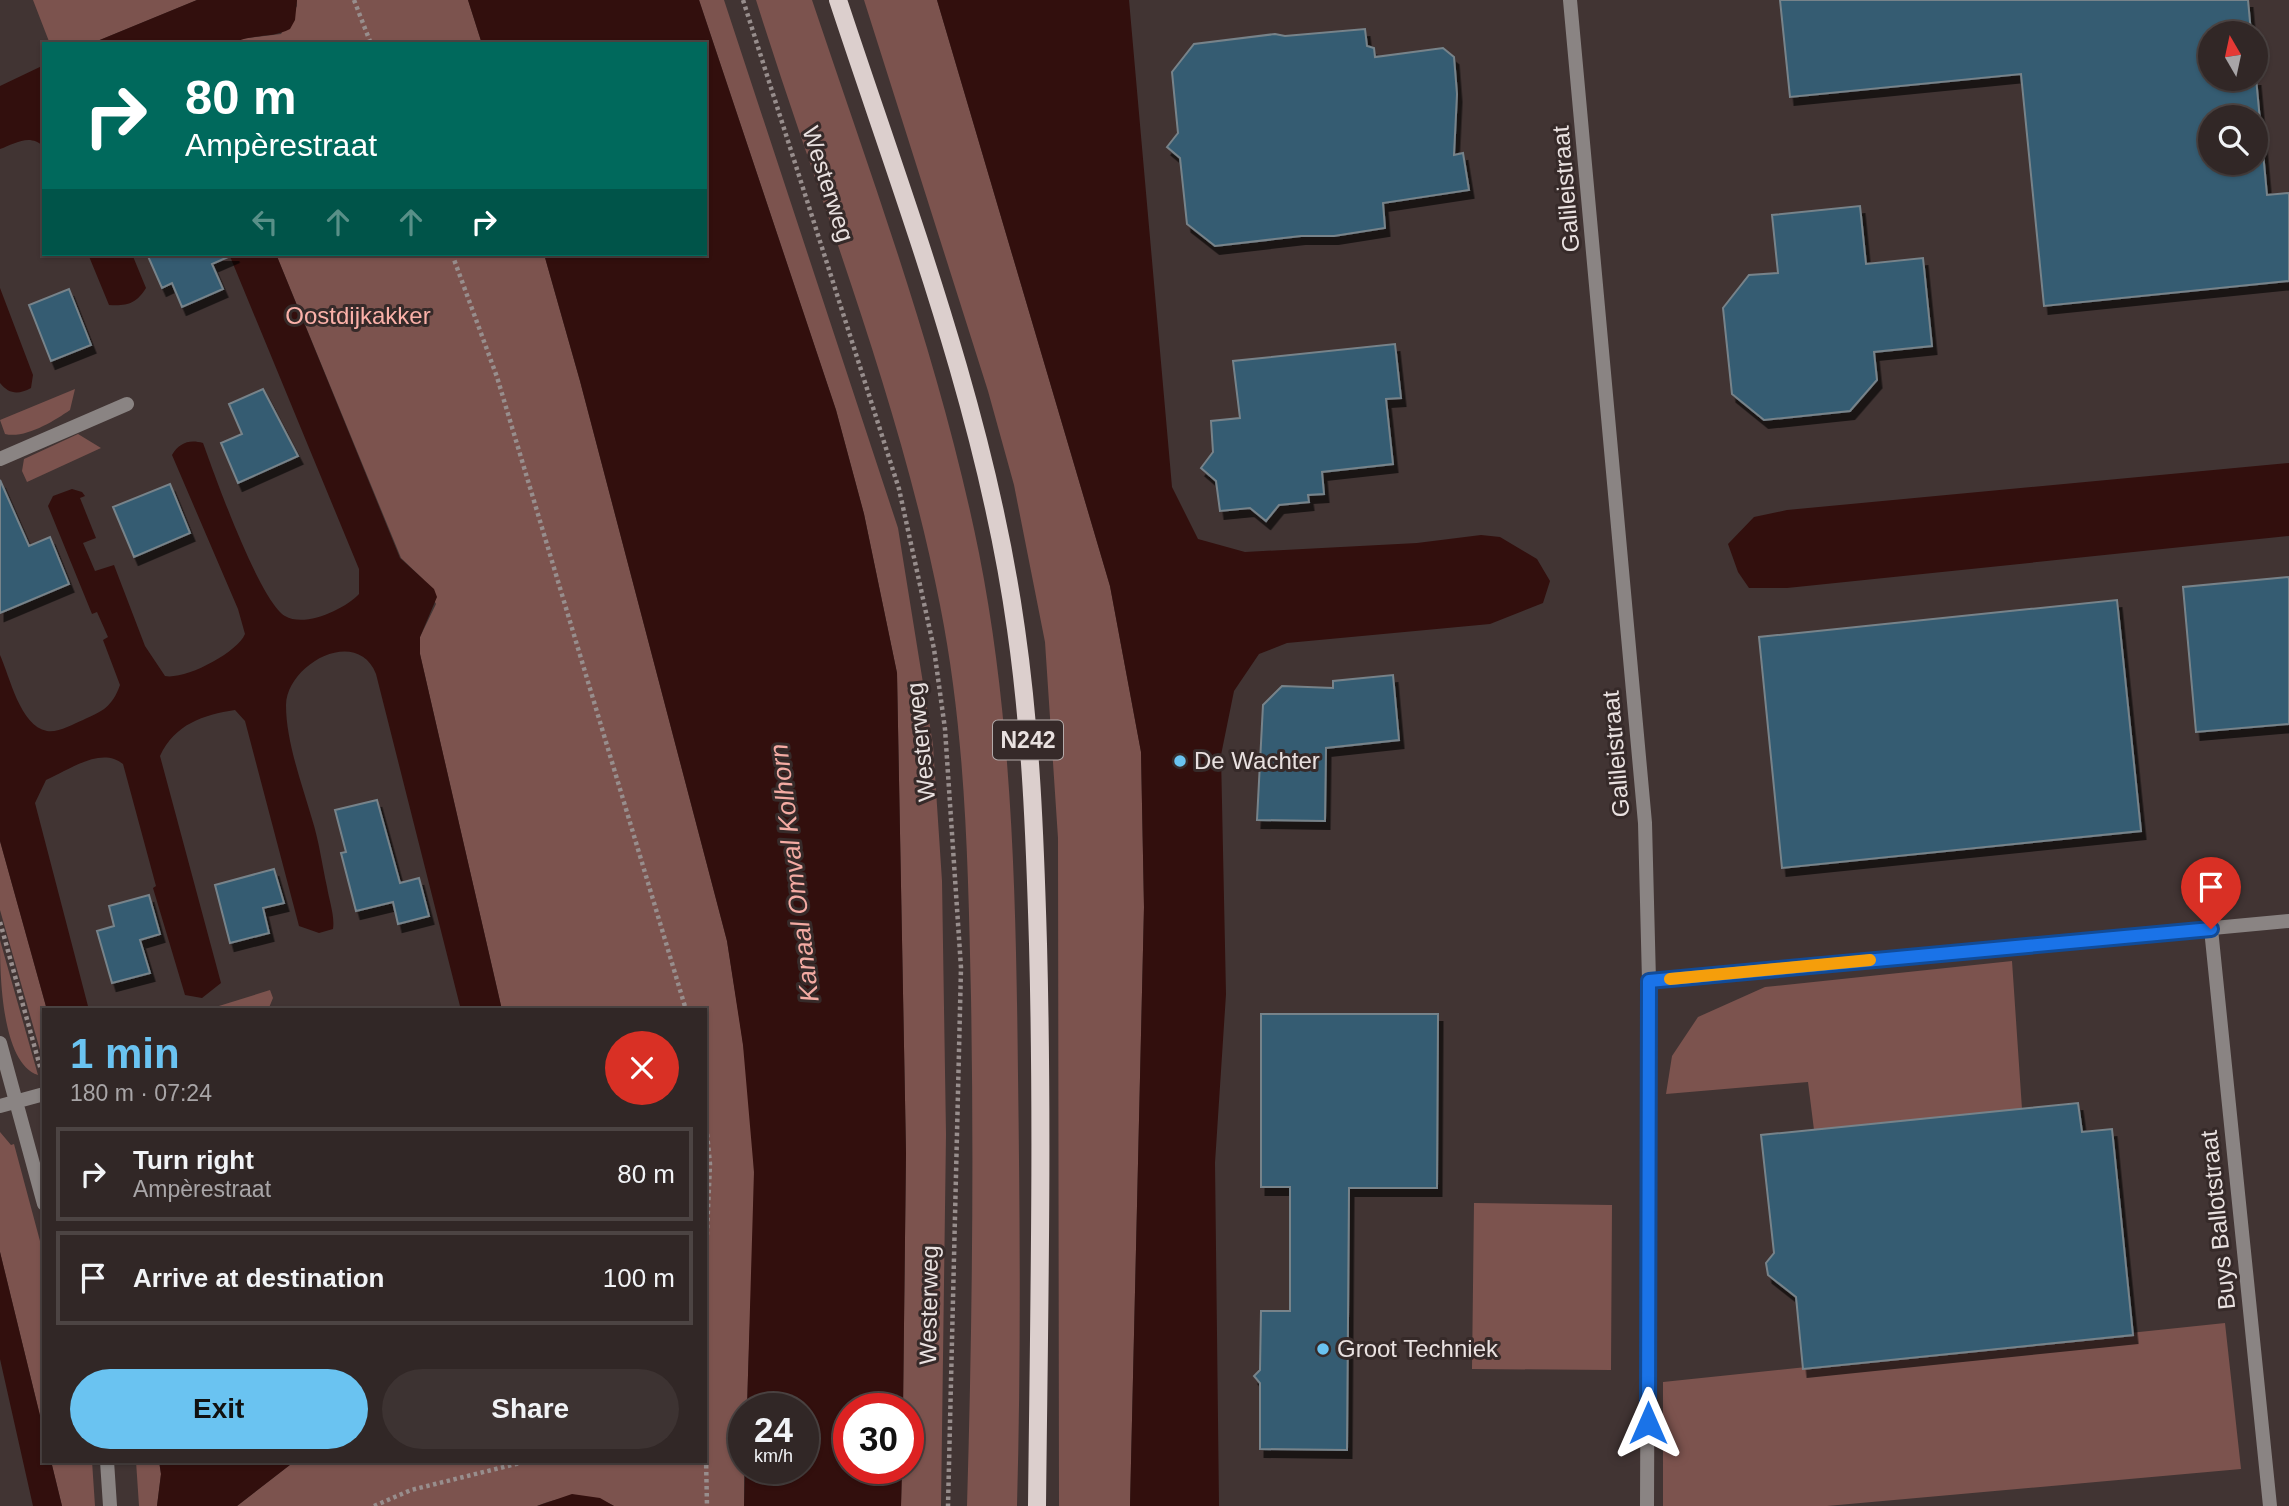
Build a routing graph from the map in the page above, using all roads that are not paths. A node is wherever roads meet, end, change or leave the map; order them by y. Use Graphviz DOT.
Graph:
graph roads {
  1 [pos="838,0"];
  2 [pos="1570,0"];
  3 [pos="127,404"];
  4 [pos="0,458"];
  5 [pos="2289,921"];
  6 [pos="2211,929"];
  7 [pos="1649,981"];
  8 [pos="0,1043"];
  9 [pos="42,1094"];
  10 [pos="15,1101"];
  11 [pos="0,1106"];
  12 [pos="42,1197"];
  13 [pos="107,1463"];
  14 [pos="110,1506"];
  15 [pos="1037,1506"];
  16 [pos="1647,1506"];
  17 [pos="2270,1506"];
  1 -- 15 [label="main road, N242"];
  2 -- 7 [label="street, Galileistraat"];
  3 -- 4 [label="street"];
  5 -- 6 [label="street"];
  6 -- 7 [label="street"];
  6 -- 17 [label="street, Buys Ballotstraat"];
  7 -- 16 [label="street, Galileistraat"];
  8 -- 10 [label="street"];
  9 -- 10 [label="street"];
  10 -- 11 [label="street"];
  10 -- 12 [label="street"];
  13 -- 14 [label="street"];
}
